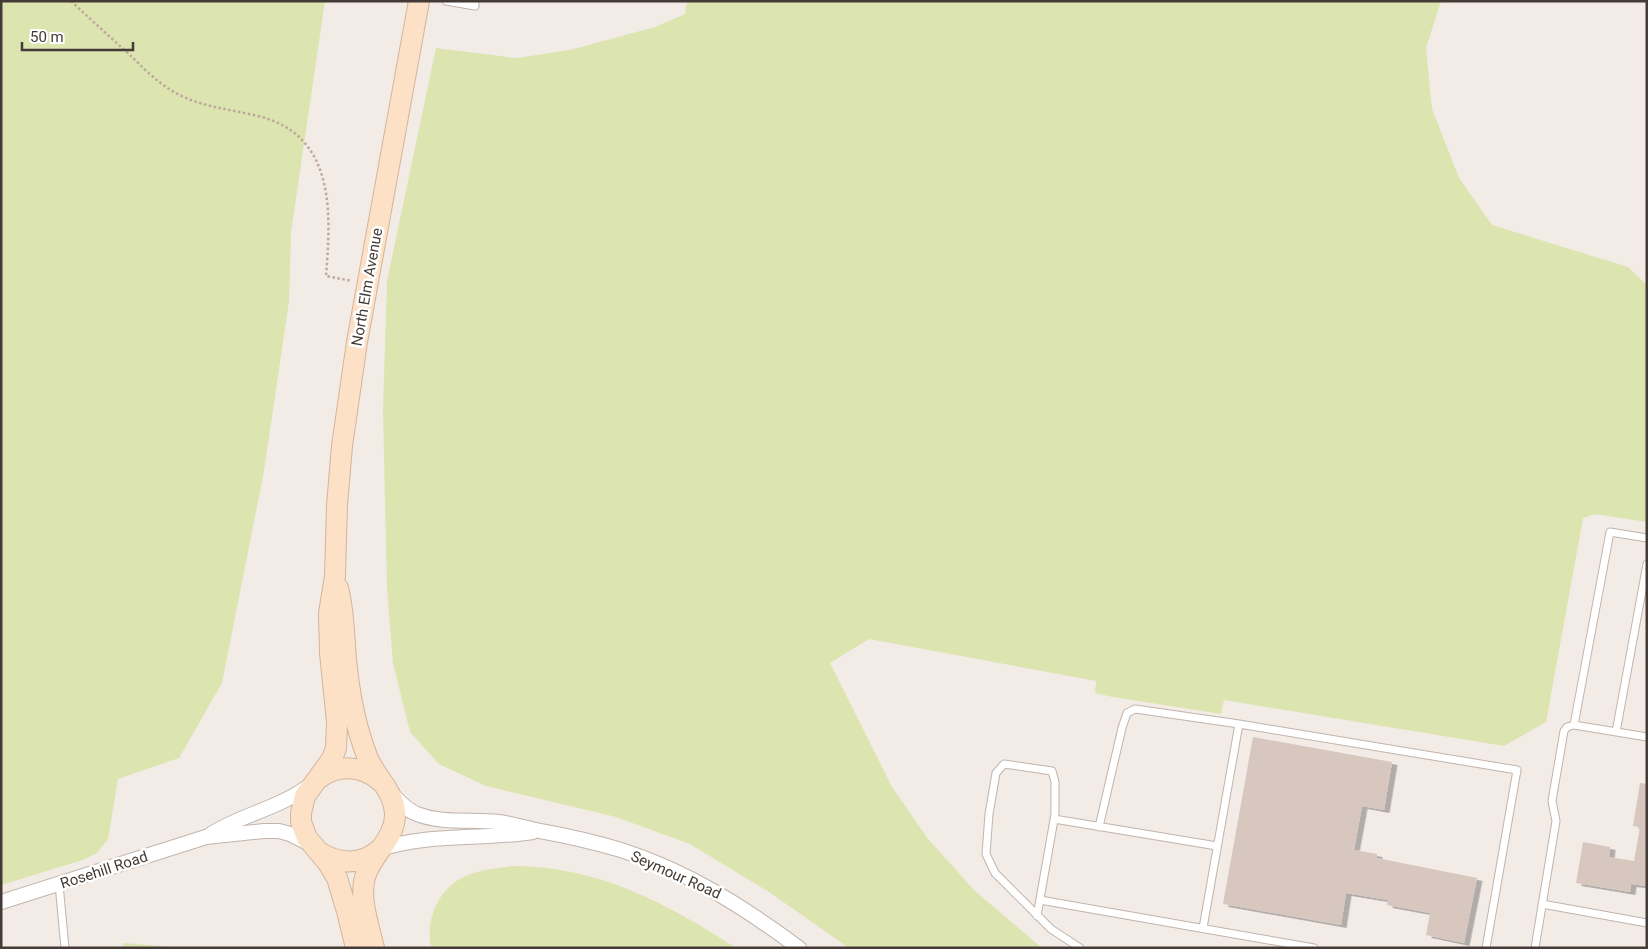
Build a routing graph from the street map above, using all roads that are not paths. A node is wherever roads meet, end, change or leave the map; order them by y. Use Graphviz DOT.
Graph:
graph roads {
  1 [pos="419,1"];
  2 [pos="446,1"];
  3 [pos="475,1"];
  4 [pos="1647,538"];
  5 [pos="1647,564"];
  6 [pos="335,576"];
  7 [pos="1239,724"];
  8 [pos="1574,726"];
  9 [pos="1616,732"];
  10 [pos="1647,738"];
  11 [pos="315,782"];
  12 [pos="382,782"];
  13 [pos="1054,819"];
  14 [pos="1099,827"];
  15 [pos="539,831"];
  16 [pos="206,837"];
  17 [pos="312,846"];
  18 [pos="1217,846"];
  19 [pos="380,850"];
  20 [pos="59,884"];
  21 [pos="1040,900"];
  22 [pos="1,902"];
  23 [pos="1542,904"];
  24 [pos="1037,916"];
  25 [pos="1647,923"];
  26 [pos="1203,928"];
  27 [pos="1275,944"];
  28 [pos="65,948"];
  29 [pos="356,948"];
  30 [pos="374,948"];
  31 [pos="800,948"];
  32 [pos="1080,948"];
  33 [pos="1314,948"];
  34 [pos="1486,948"];
  35 [pos="1535,948"];
  1 -- 6 [label="main road, North Elm Avenue"];
  2 -- 3 [label="lane"];
  4 -- 8 [label="lane"];
  5 -- 9 [label="lane"];
  6 -- 11 [label="main road, North Elm Avenue"];
  6 -- 12 [label="main road, North Elm Avenue"];
  7 -- 14 [label="lane"];
  7 -- 18 [label="lane"];
  7 -- 34 [label="lane"];
  8 -- 9 [label="lane"];
  8 -- 23 [label="lane"];
  9 -- 10 [label="lane"];
  11 -- 12 [label="main road, Rosehill Road"];
  11 -- 16 [label="street, Rosehill Road"];
  11 -- 17 [label="main road, North Elm Avenue"];
  12 -- 15 [label="street, Seymour Road"];
  12 -- 19 [label="main road, North Elm Avenue"];
  13 -- 14 [label="lane"];
  13 -- 21 [label="lane"];
  13 -- 24 [label="lane"];
  14 -- 18 [label="lane"];
  15 -- 19 [label="street, Seymour Road"];
  15 -- 31 [label="street, Seymour Road"];
  16 -- 17 [label="street, Rosehill Road"];
  16 -- 20 [label="street, Rosehill Road"];
  17 -- 19 [label="main road, Seymour Road"];
  17 -- 29 [label="main road, North Elm Avenue"];
  18 -- 26 [label="lane"];
  19 -- 30 [label="main road, North Elm Avenue"];
  20 -- 22 [label="street, Rosehill Road"];
  20 -- 28 [label="lane"];
  21 -- 24 [label="lane"];
  21 -- 26 [label="lane"];
  23 -- 25 [label="lane"];
  23 -- 35 [label="lane"];
  24 -- 32 [label="lane"];
  26 -- 27 [label="lane"];
  27 -- 33 [label="lane"];
}
